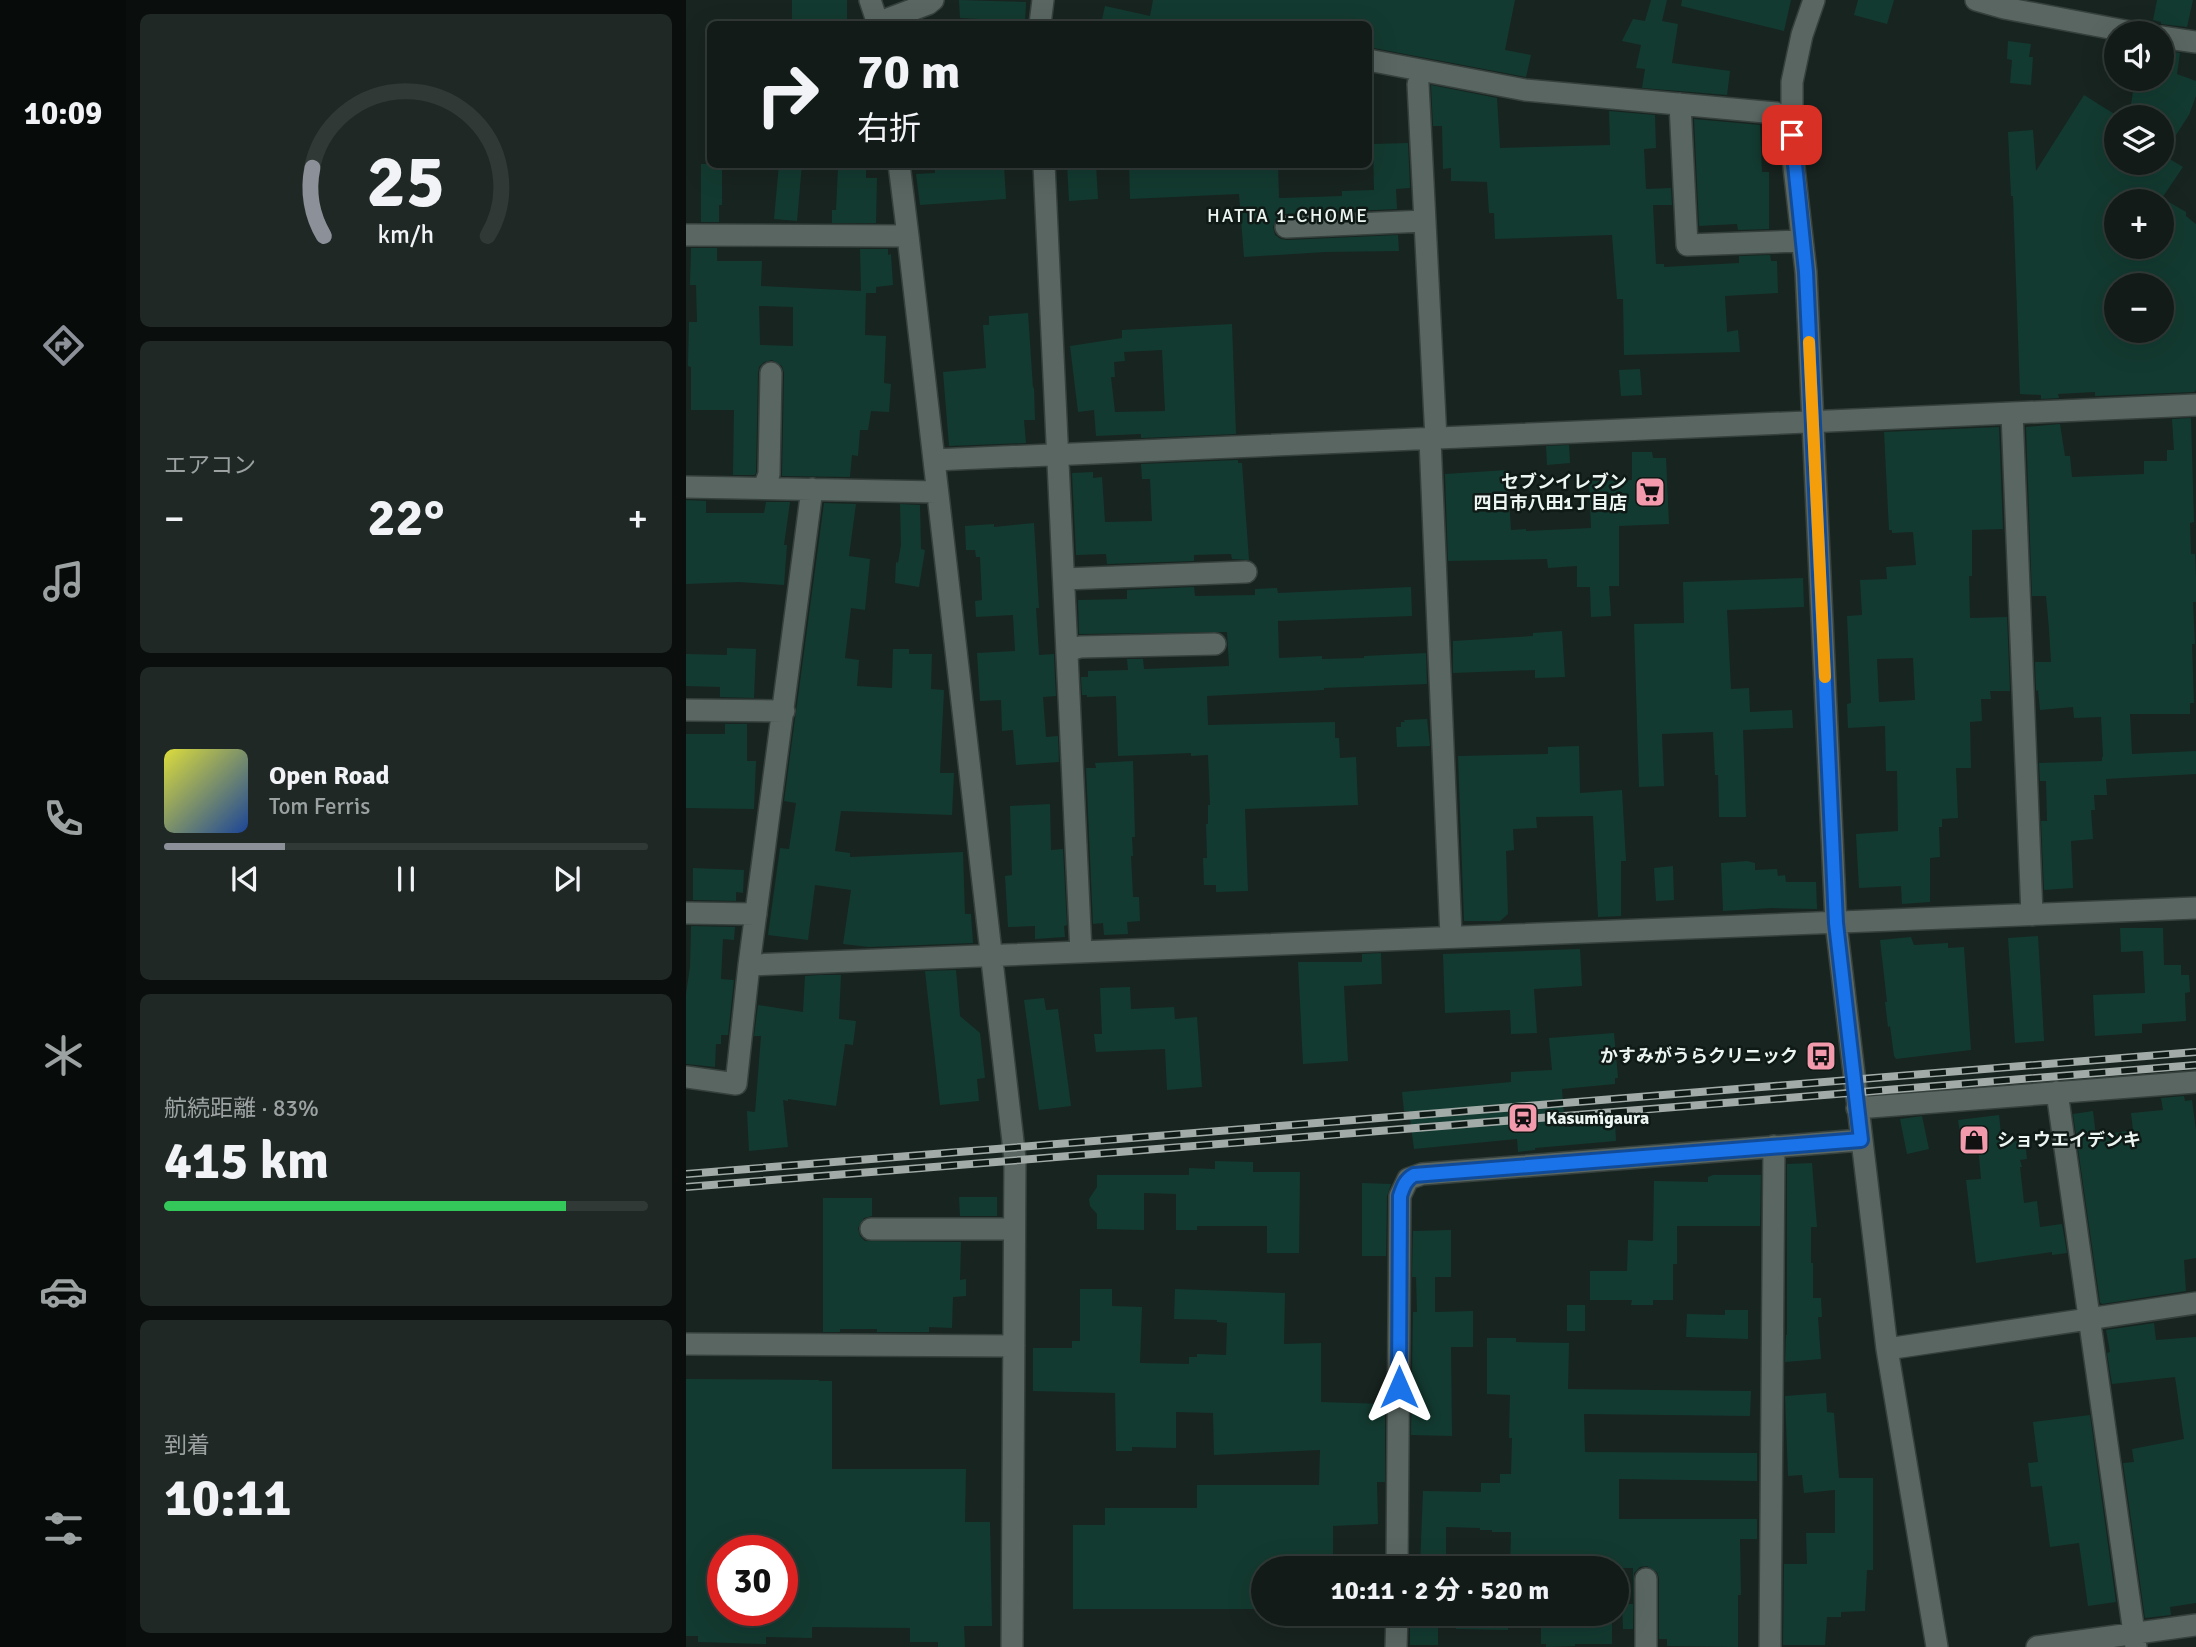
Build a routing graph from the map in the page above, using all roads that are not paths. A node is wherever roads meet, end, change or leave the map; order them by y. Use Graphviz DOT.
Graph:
graph roads {
  1 [pos="870,0"];
  2 [pos="933,0"];
  3 [pos="1043,0"];
  4 [pos="1814,0"];
  5 [pos="1976,0"];
  6 [pos="877,21"];
  7 [pos="886,21"];
  8 [pos="1040,21"];
  9 [pos="2104,27"];
  10 [pos="2174,39"];
  11 [pos="2196,42"];
  12 [pos="1372,61"];
  13 [pos="1418,84"];
  14 [pos="1681,104"];
  15 [pos="1792,120"];
  16 [pos="900,168"];
  17 [pos="1044,168"];
  18 [pos="1425,221"];
  19 [pos="1286,227"];
  20 [pos="686,235"];
  21 [pos="908,236"];
  22 [pos="1802,241"];
  23 [pos="771,373"];
  24 [pos="2196,405"];
  25 [pos="2012,413"];
  26 [pos="1813,422"];
  27 [pos="1433,439"];
  28 [pos="1058,455"];
  29 [pos="934,460"];
  30 [pos="686,487"];
  31 [pos="764,488"];
  32 [pos="813,489"];
  33 [pos="937,492"];
  34 [pos="1246,572"];
  35 [pos="1064,579"];
  36 [pos="1215,644"];
  37 [pos="1067,651"];
  38 [pos="686,709"];
  39 [pos="784,711"];
  40 [pos="2196,908"];
  41 [pos="686,913"];
  42 [pos="756,914"];
  43 [pos="2032,915"];
  44 [pos="1836,923"];
  45 [pos="1451,936"];
  46 [pos="1081,952"];
  47 [pos="992,955"];
  48 [pos="749,965"];
  49 [pos="686,1077"];
  50 [pos="2196,1082"];
  51 [pos="2057,1092"];
  52 [pos="1857,1108"];
  53 [pos="1861,1140"];
  54 [pos="1774,1146"];
  55 [pos="871,1228"];
  56 [pos="1014,1229"];
  57 [pos="2196,1303"];
  58 [pos="2089,1320"];
  59 [pos="686,1344"];
  60 [pos="1014,1346"];
  61 [pos="1887,1349"];
  62 [pos="1397,1556"];
  63 [pos="1646,1579"];
  64 [pos="2196,1625"];
  65 [pos="1397,1626"];
  66 [pos="2136,1641"];
  67 [pos="1012,1647"];
  68 [pos="1396,1647"];
  69 [pos="1646,1647"];
  70 [pos="1770,1647"];
  71 [pos="1937,1647"];
  72 [pos="2037,1647"];
  1 -- 6 [label="street"];
  2 -- 7 [label="street"];
  3 -- 8 [label="street"];
  4 -- 15 [label="street"];
  5 -- 9 [label="street"];
  10 -- 11 [label="street"];
  12 -- 14 [label="street"];
  13 -- 18 [label="street"];
  14 -- 15 [label="street"];
  14 -- 22 [label="street"];
  15 -- 22 [label="street"];
  16 -- 21 [label="street"];
  17 -- 28 [label="street"];
  18 -- 19 [label="street"];
  18 -- 27 [label="street"];
  20 -- 21 [label="street"];
  21 -- 29 [label="street"];
  22 -- 26 [label="street"];
  23 -- 31 [label="street"];
  24 -- 25 [label="street"];
  25 -- 26 [label="street"];
  25 -- 43 [label="street"];
  26 -- 27 [label="street"];
  26 -- 44 [label="street"];
  27 -- 28 [label="street"];
  27 -- 45 [label="street"];
  28 -- 29 [label="street"];
  28 -- 35 [label="street"];
  29 -- 33 [label="street"];
  30 -- 31 [label="street"];
  31 -- 32 [label="street"];
  32 -- 33 [label="street"];
  32 -- 39 [label="street"];
  33 -- 47 [label="street"];
  34 -- 35 [label="street"];
  35 -- 37 [label="street"];
  36 -- 37 [label="street"];
  37 -- 46 [label="street"];
  38 -- 39 [label="street"];
  39 -- 42 [label="street"];
  40 -- 43 [label="street"];
  41 -- 42 [label="street"];
  42 -- 48 [label="street"];
  43 -- 44 [label="street"];
  44 -- 45 [label="street"];
  44 -- 52 [label="street"];
  45 -- 46 [label="street"];
  46 -- 47 [label="street"];
  47 -- 48 [label="street"];
  47 -- 56 [label="street"];
  48 -- 49 [label="street"];
  50 -- 51 [label="street"];
  51 -- 52 [label="street"];
  51 -- 58 [label="street"];
  52 -- 53 [label="street"];
  53 -- 54 [label="street"];
  53 -- 61 [label="street"];
  54 -- 62 [label="street"];
  54 -- 70 [label="street"];
  55 -- 56 [label="street"];
  56 -- 60 [label="street"];
  57 -- 58 [label="street"];
  58 -- 61 [label="street"];
  58 -- 66 [label="street"];
  59 -- 60 [label="street"];
  60 -- 67 [label="street"];
  61 -- 71 [label="street"];
  63 -- 69 [label="street"];
  64 -- 66 [label="street"];
  65 -- 68 [label="street"];
  66 -- 72 [label="street"];
}
